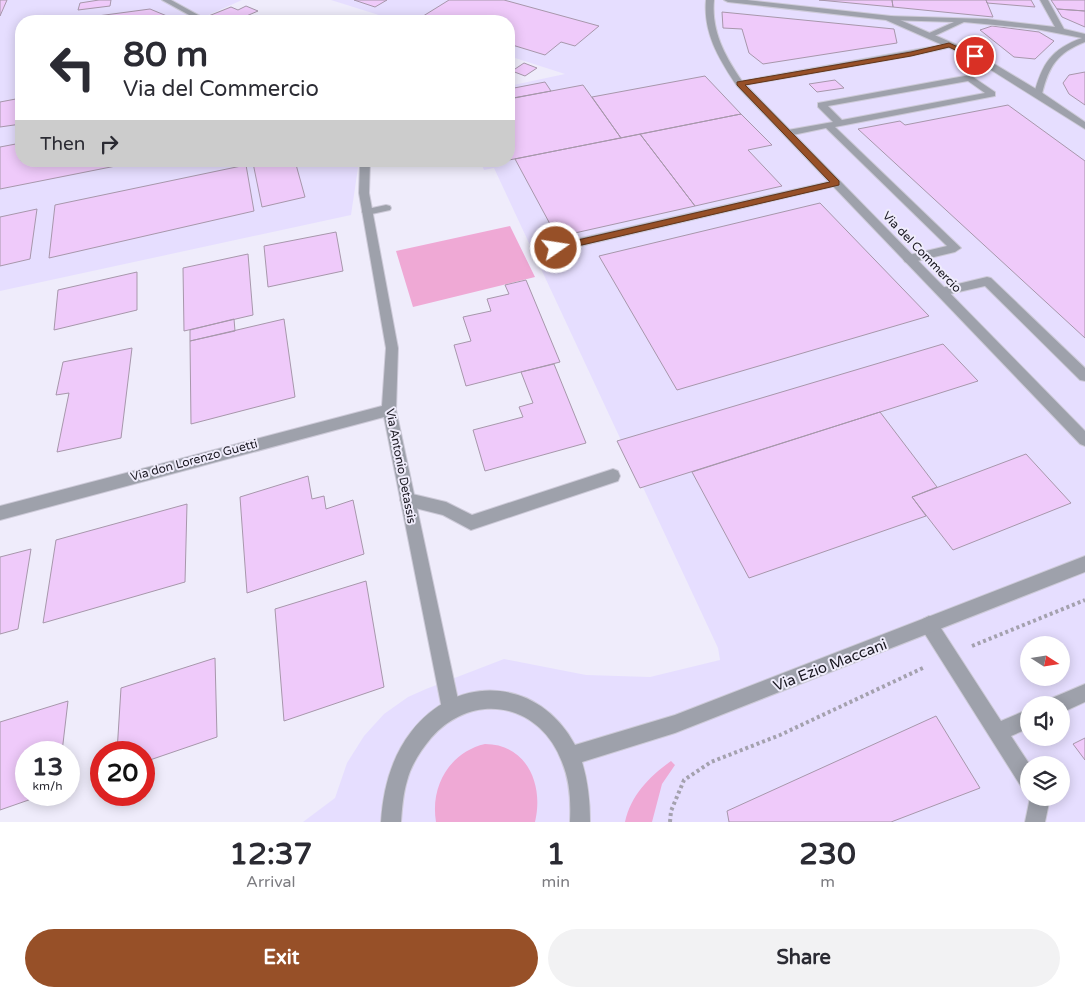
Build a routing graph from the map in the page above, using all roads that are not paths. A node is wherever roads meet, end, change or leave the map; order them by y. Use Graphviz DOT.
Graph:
graph roads {
  1 [pos="166,0"];
  2 [pos="710,0"];
  3 [pos="728,0"];
  4 [pos="1044,0"];
  5 [pos="194,15"];
  6 [pos="888,18"];
  7 [pos="965,19"];
  8 [pos="1060,29"];
  9 [pos="930,36"];
  10 [pos="1085,37"];
  11 [pos="949,45"];
  12 [pos="740,84"];
  13 [pos="1038,94"];
  14 [pos="840,123"];
  15 [pos="828,125"];
  16 [pos="1085,126"];
  17 [pos="788,133"];
  18 [pos="365,167"];
  19 [pos="836,183"];
  20 [pos="386,208"];
  21 [pos="368,212"];
  22 [pos="556,248"];
  23 [pos="909,259"];
  24 [pos="941,292"];
  25 [pos="1085,376"];
  26 [pos="389,410"];
  27 [pos="1085,440"];
  28 [pos="613,476"];
  29 [pos="408,500"];
  30 [pos="0,513"];
  31 [pos="1085,564"];
  32 [pos="929,626"];
  33 [pos="1085,694"];
  34 [pos="1070,700"];
  35 [pos="451,709"];
  36 [pos="1020,722"];
  37 [pos="998,732"];
  38 [pos="571,756"];
  39 [pos="1020,767"];
  40 [pos="1038,806"];
  41 [pos="391,822"];
  42 [pos="580,822"];
  43 [pos="1035,822"];
  1 -- 5 [label="street"];
  2 -- 12 [label="street, Via del Commercio"];
  3 -- 6 [label="street"];
  4 -- 8 [label="street"];
  6 -- 7 [label="street"];
  6 -- 9 [label="street"];
  7 -- 8 [label="street"];
  7 -- 9 [label="street"];
  8 -- 10 [label="street"];
  9 -- 11 [label="street"];
  10 -- 13 [label="street"];
  11 -- 12 [label="street"];
  11 -- 13 [label="street"];
  12 -- 17 [label="street, Via del Commercio"];
  13 -- 16 [label="street"];
  14 -- 14 [label="street"];
  14 -- 15 [label="street"];
  15 -- 17 [label="street"];
  15 -- 23 [label="street"];
  17 -- 19 [label="street, Via del Commercio"];
  18 -- 21 [label="street, Via Antonio Detassis"];
  19 -- 22 [label="street"];
  19 -- 23 [label="street, Via del Commercio"];
  20 -- 21 [label="street"];
  21 -- 26 [label="street, Via Antonio Detassis"];
  23 -- 24 [label="street, Via del Commercio"];
  24 -- 25 [label="street"];
  24 -- 27 [label="street, Via del Commercio"];
  26 -- 29 [label="street, Via Antonio Detassis"];
  26 -- 30 [label="street, Via don Lorenzo Guetti"];
  28 -- 29 [label="street"];
  29 -- 35 [label="street, Via Antonio Detassis"];
  31 -- 32 [label="street, Via Ezio Maccani"];
  32 -- 37 [label="street"];
  32 -- 38 [label="street, Via Ezio Maccani"];
  33 -- 34 [label="street"];
  35 -- 38 [label="street"];
  35 -- 41 [label="street"];
  36 -- 37 [label="street"];
  37 -- 39 [label="street"];
  38 -- 42 [label="street"];
  40 -- 43 [label="street"];
}
